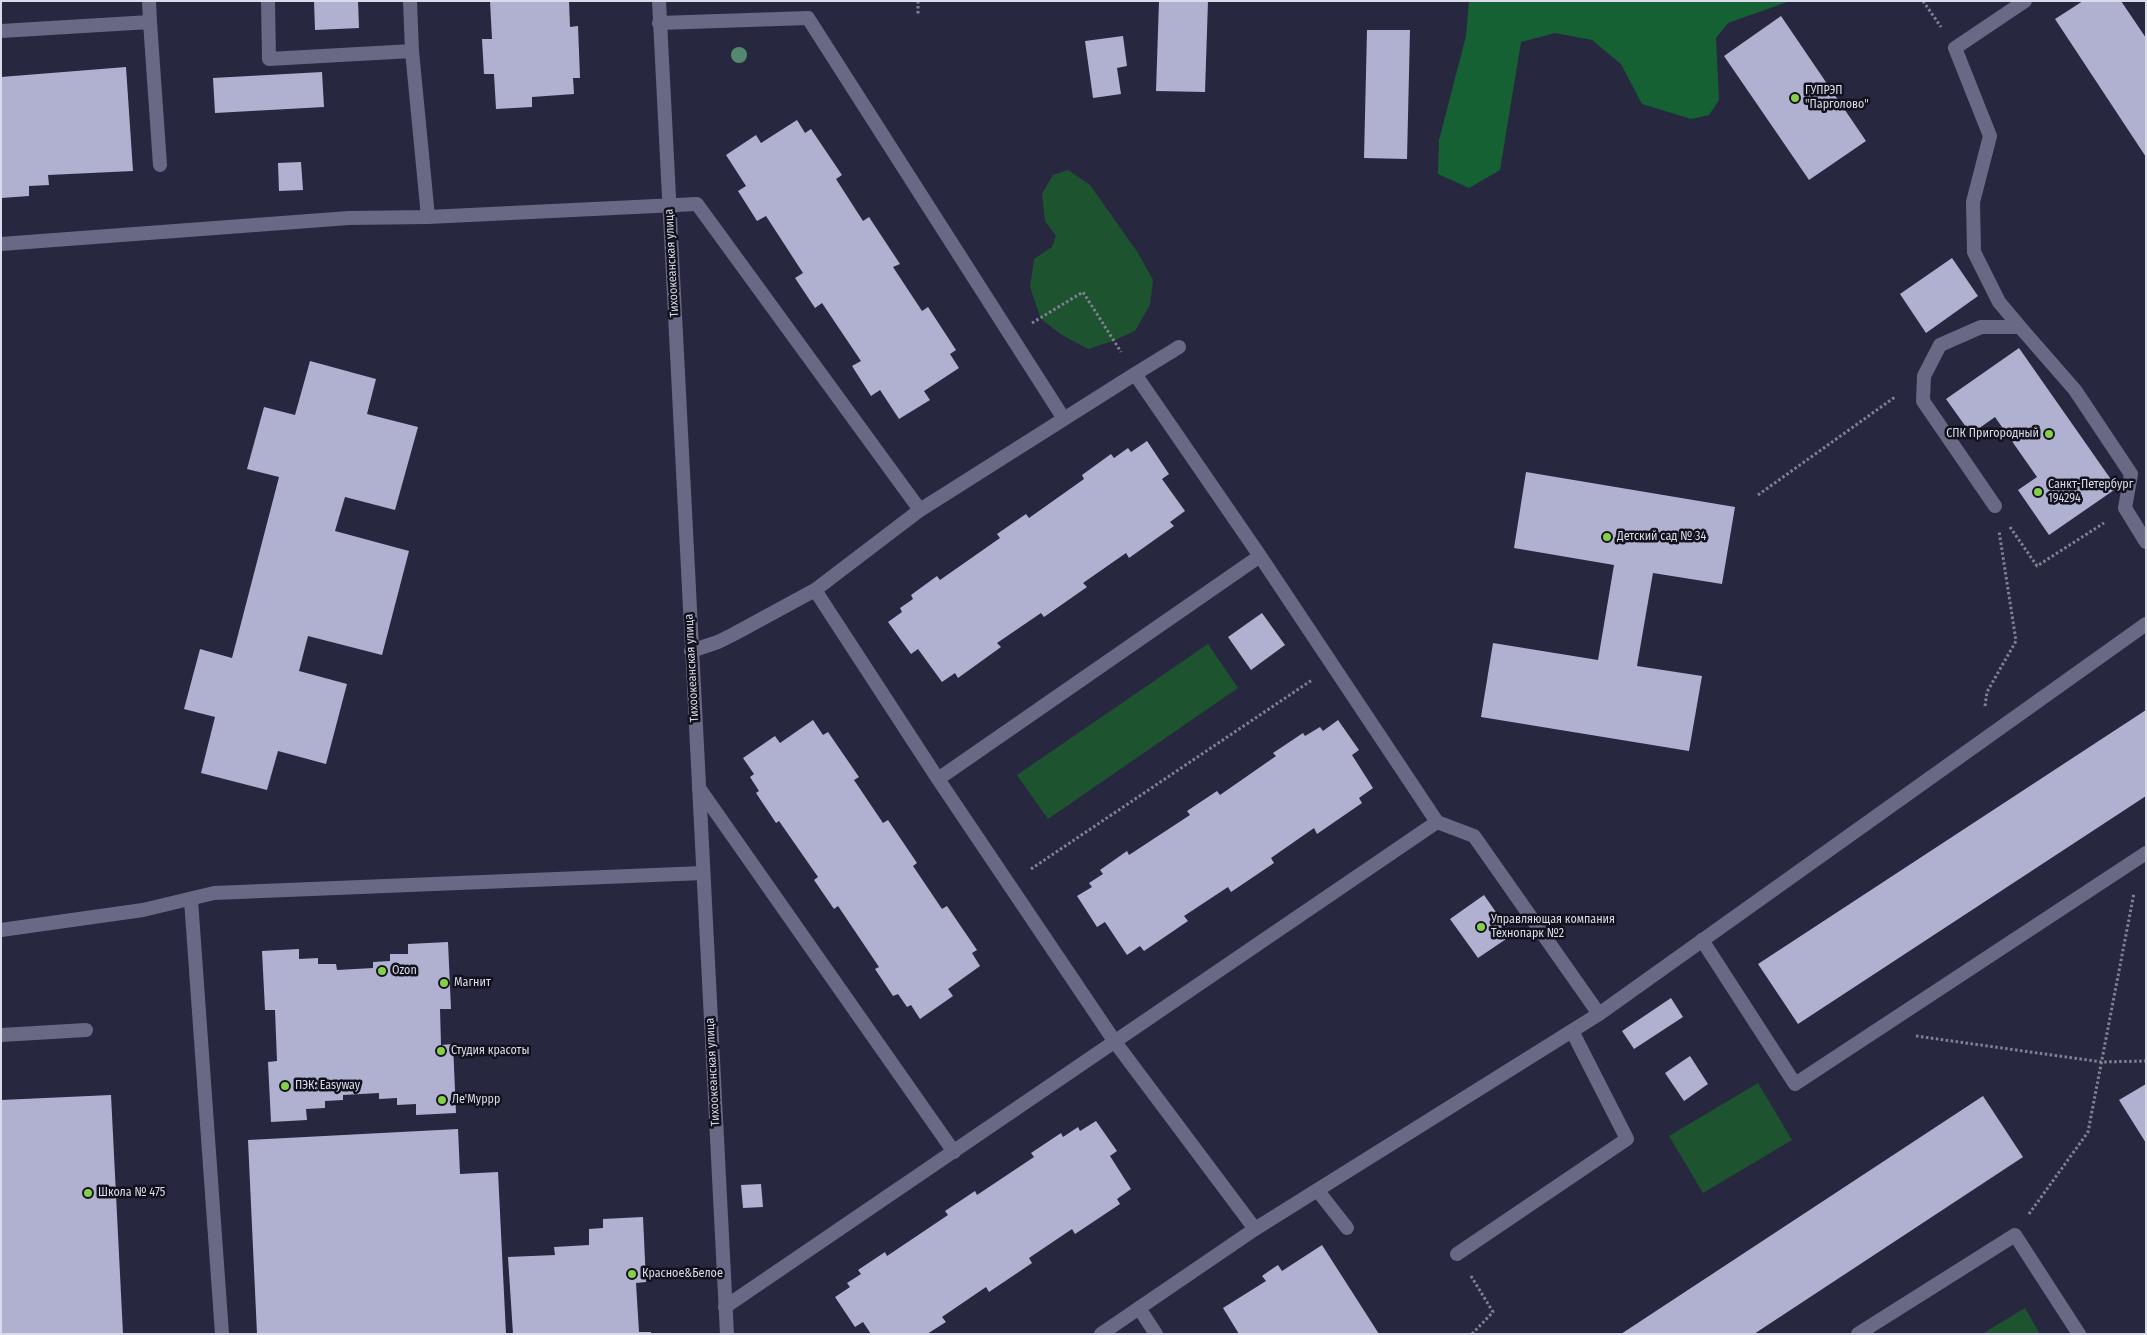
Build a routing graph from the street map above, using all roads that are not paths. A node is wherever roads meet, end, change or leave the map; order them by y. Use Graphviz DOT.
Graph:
graph roads {
  1 [pos="149,1"];
  2 [pos="268,1"];
  3 [pos="410,1"];
  4 [pos="659,1"];
  5 [pos="2025,1"];
  6 [pos="150,22"];
  7 [pos="659,23"];
  8 [pos="1,31"];
  9 [pos="412,51"];
  10 [pos="160,165"];
  11 [pos="669,204"];
  12 [pos="428,217"];
  13 [pos="1,244"];
  14 [pos="2020,327"];
  15 [pos="1179,347"];
  16 [pos="1135,374"];
  17 [pos="1064,419"];
  18 [pos="1995,506"];
  19 [pos="920,510"];
  20 [pos="2146,542"];
  21 [pos="1260,556"];
  22 [pos="815,590"];
  23 [pos="2146,624"];
  24 [pos="691,651"];
  25 [pos="938,780"];
  26 [pos="699,788"];
  27 [pos="1437,822"];
  28 [pos="2144,857"];
  29 [pos="703,873"];
  30 [pos="191,900"];
  31 [pos="1,930"];
  32 [pos="1702,940"];
  33 [pos="1599,1014"];
  34 [pos="86,1030"];
  35 [pos="1572,1031"];
  36 [pos="1,1035"];
  37 [pos="1115,1042"];
  38 [pos="954,1152"];
  39 [pos="1318,1190"];
  40 [pos="1346,1228"];
  41 [pos="1255,1230"];
  42 [pos="1458,1254"];
  43 [pos="726,1307"];
  44 [pos="1139,1308"];
  45 [pos="1154,1333"];
  46 [pos="222,1334"];
  47 [pos="727,1334"];
  48 [pos="1101,1334"];
  49 [pos="1858,1334"];
  50 [pos="2079,1334"];
  1 -- 6 [label="street"];
  2 -- 9 [label="street"];
  3 -- 9 [label="street"];
  4 -- 7 [label="street, Тихоокеанская улица"];
  5 -- 14 [label="street"];
  6 -- 8 [label="street"];
  6 -- 10 [label="street"];
  7 -- 11 [label="street, Тихоокеанская улица"];
  7 -- 17 [label="street"];
  9 -- 12 [label="street"];
  11 -- 12 [label="street"];
  11 -- 19 [label="street"];
  11 -- 24 [label="street, Тихоокеанская улица"];
  12 -- 13 [label="street"];
  14 -- 18 [label="street"];
  14 -- 20 [label="street"];
  15 -- 16 [label="street"];
  16 -- 17 [label="street"];
  16 -- 21 [label="street"];
  17 -- 19 [label="street"];
  19 -- 22 [label="street"];
  21 -- 25 [label="street"];
  21 -- 27 [label="street"];
  22 -- 24 [label="street"];
  22 -- 25 [label="street"];
  23 -- 32 [label="street"];
  24 -- 26 [label="street, Тихоокеанская улица"];
  25 -- 37 [label="street"];
  26 -- 29 [label="street, Тихоокеанская улица"];
  26 -- 38 [label="street"];
  27 -- 33 [label="street"];
  27 -- 37 [label="street"];
  28 -- 32 [label="street"];
  29 -- 30 [label="street"];
  29 -- 43 [label="street, Тихоокеанская улица"];
  30 -- 31 [label="street"];
  30 -- 46 [label="street"];
  32 -- 33 [label="street"];
  33 -- 35 [label="street"];
  34 -- 36 [label="street"];
  35 -- 39 [label="street"];
  35 -- 42 [label="street"];
  37 -- 38 [label="street"];
  37 -- 41 [label="street"];
  38 -- 43 [label="street"];
  39 -- 40 [label="street"];
  39 -- 41 [label="street"];
  41 -- 44 [label="street"];
  43 -- 47 [label="street, Тихоокеанская улица"];
  44 -- 45 [label="street"];
  44 -- 48 [label="street"];
  49 -- 50 [label="street"];
}
